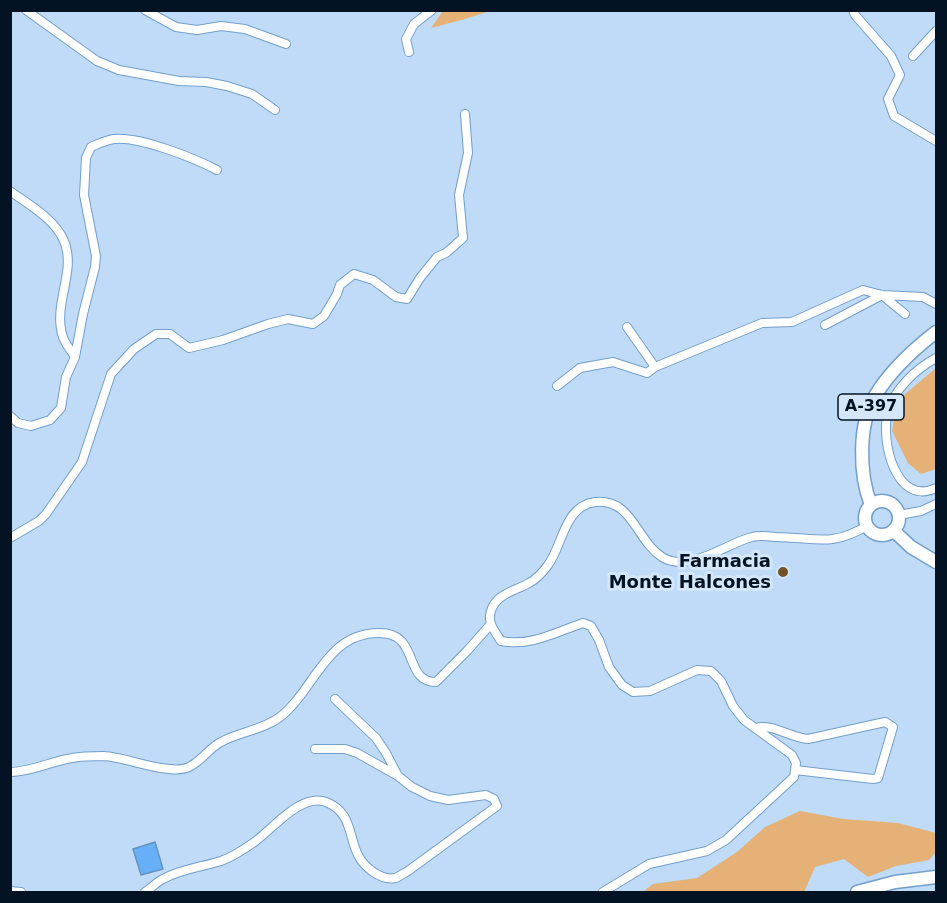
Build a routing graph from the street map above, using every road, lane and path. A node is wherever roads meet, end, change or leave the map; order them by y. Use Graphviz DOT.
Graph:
graph roads {
  1 [pos="26,10"];
  2 [pos="144,10"];
  3 [pos="432,10"];
  4 [pos="854,10"];
  5 [pos="936,31"];
  6 [pos="286,44"];
  7 [pos="410,52"];
  8 [pos="913,56"];
  9 [pos="275,110"];
  10 [pos="465,114"];
  11 [pos="936,141"];
  12 [pos="217,170"];
  13 [pos="10,191"];
  14 [pos="882,295"];
  15 [pos="936,304"];
  16 [pos="904,314"];
  17 [pos="825,325"];
  18 [pos="627,327"];
  19 [pos="936,332"];
  20 [pos="75,357"];
  21 [pos="936,358"];
  22 [pos="655,367"];
  23 [pos="557,386"];
  24 [pos="10,416"];
  25 [pos="936,488"];
  26 [pos="936,504"];
  27 [pos="871,505"];
  28 [pos="899,515"];
  29 [pos="867,526"];
  30 [pos="894,531"];
  31 [pos="10,538"];
  32 [pos="936,562"];
  33 [pos="490,625"];
  34 [pos="335,699"];
  35 [pos="756,728"];
  36 [pos="315,749"];
  37 [pos="795,770"];
  38 [pos="10,772"];
  39 [pos="398,776"];
  40 [pos="936,877"];
  41 [pos="10,891"];
  42 [pos="21,892"];
  43 [pos="145,892"];
  44 [pos="603,892"];
  45 [pos="858,892"];
  1 -- 9 [label="street"];
  2 -- 6 [label="street"];
  3 -- 7 [label="street"];
  4 -- 11 [label="street"];
  5 -- 8 [label="street"];
  10 -- 31 [label="street"];
  12 -- 20 [label="street"];
  13 -- 20 [label="street"];
  14 -- 15 [label="street"];
  14 -- 16 [label="street"];
  14 -- 17 [label="street"];
  14 -- 22 [label="street"];
  18 -- 22 [label="street"];
  19 -- 27 [label="main road, A-397"];
  20 -- 24 [label="street"];
  21 -- 25 [label="street"];
  22 -- 23 [label="street"];
  26 -- 28 [label="street"];
  27 -- 28 [label="main road"];
  27 -- 29 [label="main road"];
  28 -- 30 [label="main road"];
  29 -- 30 [label="main road"];
  29 -- 33 [label="street"];
  30 -- 32 [label="main road"];
  33 -- 35 [label="street"];
  33 -- 38 [label="street"];
  34 -- 39 [label="street"];
  35 -- 37 [label="street"];
  35 -- 37 [label="street"];
  36 -- 39 [label="street"];
  37 -- 44 [label="street"];
  39 -- 43 [label="street"];
  40 -- 45 [label="main road"];
  41 -- 42 [label="street"];
}
